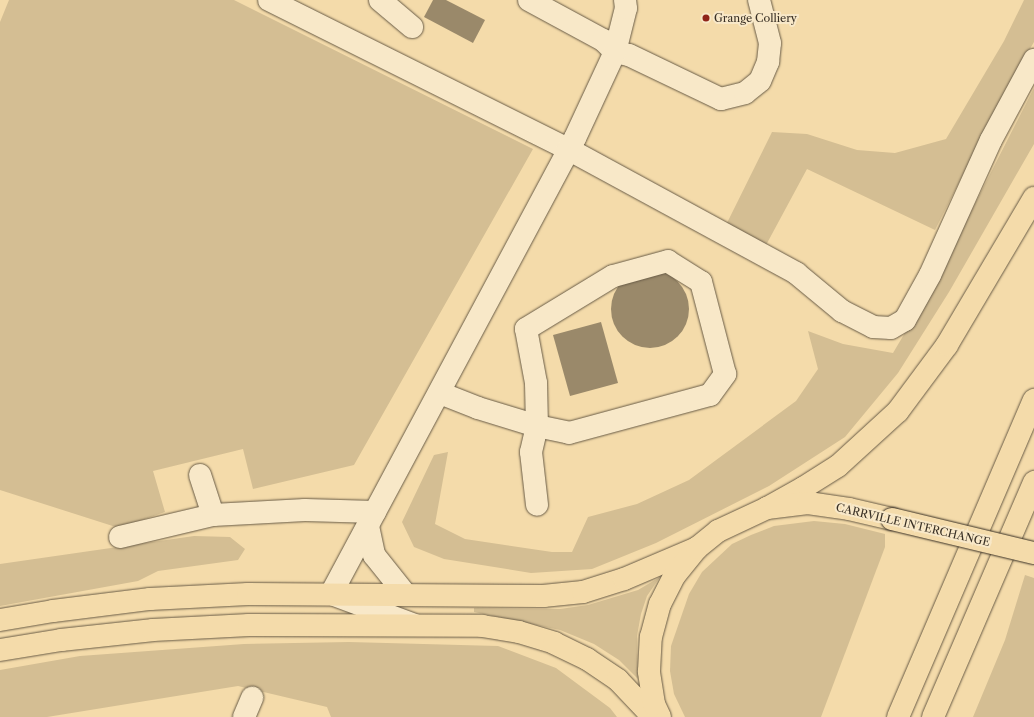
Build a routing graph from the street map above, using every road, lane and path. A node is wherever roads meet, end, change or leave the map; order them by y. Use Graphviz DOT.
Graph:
graph roads {
  1 [pos="269,0"];
  2 [pos="380,0"];
  3 [pos="529,0"];
  4 [pos="625,0"];
  5 [pos="758,0"];
  6 [pos="412,27"];
  7 [pos="614,52"];
  8 [pos="1034,60"];
  9 [pos="568,149"];
  10 [pos="1034,198"];
  11 [pos="440,393"];
  12 [pos="1034,400"];
  13 [pos="537,426"];
  14 [pos="200,475"];
  15 [pos="1034,482"];
  16 [pos="537,505"];
  17 [pos="767,508"];
  18 [pos="213,515"];
  19 [pos="371,519"];
  20 [pos="120,537"];
  21 [pos="697,548"];
  22 [pos="1034,553"];
  23 [pos="331,594"];
  24 [pos="406,595"];
  25 [pos="0,620"];
  26 [pos="416,626"];
  27 [pos="0,650"];
  28 [pos="653,717"];
  29 [pos="660,717"];
  30 [pos="898,717"];
  31 [pos="933,717"];
  1 -- 9 [label="street"];
  2 -- 6 [label="street"];
  3 -- 7 [label="street"];
  4 -- 7 [label="street"];
  5 -- 7 [label="street"];
  7 -- 9 [label="street"];
  8 -- 9 [label="street"];
  9 -- 11 [label="street"];
  10 -- 17 [label="highway"];
  11 -- 13 [label="street"];
  11 -- 19 [label="street"];
  12 -- 30 [label="highway"];
  13 -- 13 [label="street"];
  13 -- 16 [label="street"];
  14 -- 18 [label="street"];
  15 -- 31 [label="highway"];
  17 -- 21 [label="highway, CARRVILLE INTERCHANGE"];
  17 -- 22 [label="highway, CARRVILLE INTERCHANGE, bridge"];
  18 -- 19 [label="street"];
  18 -- 20 [label="street"];
  19 -- 23 [label="street"];
  19 -- 24 [label="street"];
  21 -- 24 [label="highway"];
  21 -- 29 [label="highway, CARRVILLE INTERCHANGE"];
  23 -- 24 [label="highway"];
  23 -- 25 [label="highway"];
  23 -- 26 [label="street"];
  26 -- 27 [label="highway"];
  26 -- 28 [label="highway"];
}
